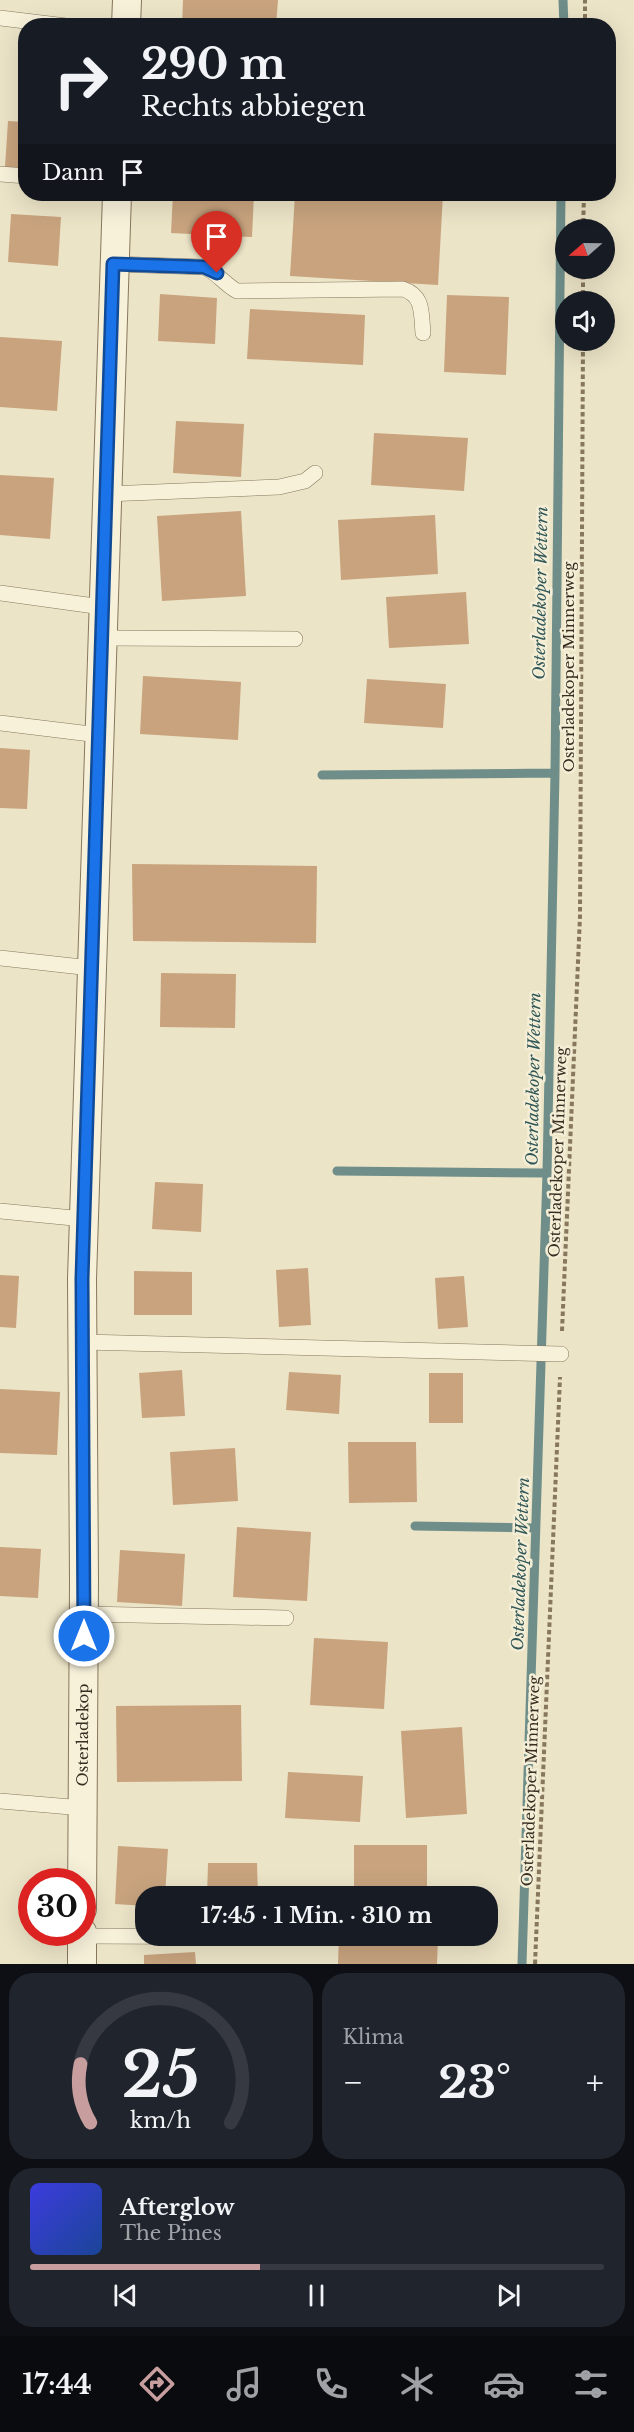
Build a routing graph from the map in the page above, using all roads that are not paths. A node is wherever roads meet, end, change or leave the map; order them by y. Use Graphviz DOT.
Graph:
graph roads {
  1 [pos="127,0"];
  2 [pos="0,18"];
  3 [pos="126,18"];
  4 [pos="18,20"];
  5 [pos="0,174"];
  6 [pos="18,175"];
  7 [pos="117,201"];
  8 [pos="113,264"];
  9 [pos="423,333"];
  10 [pos="315,473"];
  11 [pos="106,494"];
  12 [pos="0,593"];
  13 [pos="102,607"];
  14 [pos="101,638"];
  15 [pos="295,639"];
  16 [pos="0,723"];
  17 [pos="99,735"];
  18 [pos="0,958"];
  19 [pos="91,968"];
  20 [pos="0,1211"];
  21 [pos="84,1219"];
  22 [pos="82,1342"];
  23 [pos="561,1354"];
  24 [pos="84,1614"];
  25 [pos="286,1618"];
  26 [pos="0,1801"];
  27 [pos="83,1808"];
  28 [pos="82,1868"];
  29 [pos="96,1926"];
  30 [pos="135,1928"];
  31 [pos="82,1946"];
  32 [pos="82,1964"];
  1 -- 3 [label="street"];
  2 -- 4 [label="lane"];
  5 -- 6 [label="lane"];
  7 -- 8 [label="street, Osterladekop"];
  8 -- 9 [label="lane"];
  8 -- 11 [label="street, Osterladekop"];
  10 -- 11 [label="lane"];
  11 -- 13 [label="street, Osterladekop"];
  12 -- 13 [label="lane"];
  13 -- 14 [label="street, Osterladekop"];
  14 -- 15 [label="lane"];
  14 -- 17 [label="street, Osterladekop"];
  16 -- 17 [label="lane"];
  17 -- 19 [label="street, Osterladekop"];
  18 -- 19 [label="lane"];
  19 -- 21 [label="street, Osterladekop"];
  20 -- 21 [label="lane"];
  21 -- 22 [label="street, Osterladekop"];
  22 -- 23 [label="lane"];
  22 -- 24 [label="street, Osterladekop"];
  24 -- 25 [label="lane"];
  24 -- 27 [label="street, Osterladekop"];
  26 -- 27 [label="lane"];
  27 -- 28 [label="street, Osterladekop"];
  29 -- 30 [label="lane"];
  31 -- 32 [label="street, Osterladekop"];
}
